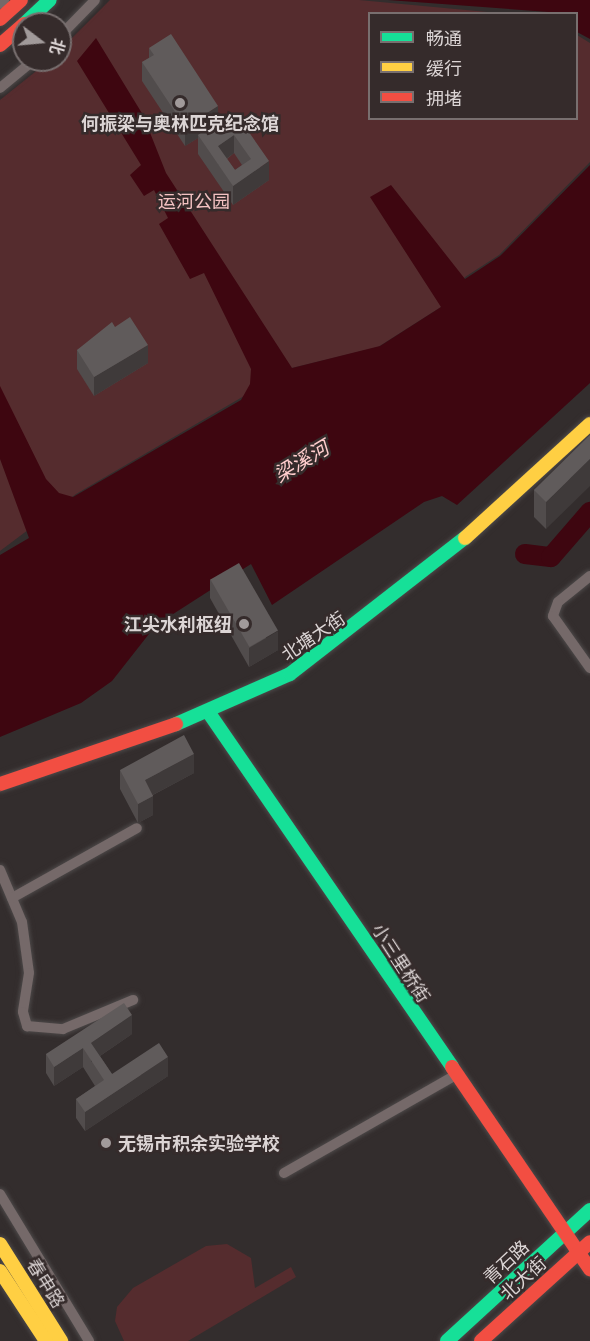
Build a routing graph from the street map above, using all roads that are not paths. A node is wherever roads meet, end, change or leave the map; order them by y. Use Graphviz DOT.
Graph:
graph roads {
  1 [pos="4,0"];
  2 [pos="21,0"];
  3 [pos="50,0"];
  4 [pos="96,1"];
  5 [pos="0,4"];
  6 [pos="37,12"];
  7 [pos="0,19"];
  8 [pos="72,24"];
  9 [pos="12,34"];
  10 [pos="0,45"];
  11 [pos="19,72"];
  12 [pos="0,88"];
  13 [pos="590,424"];
  14 [pos="590,576"];
  15 [pos="590,668"];
  16 [pos="209,713"];
  17 [pos="0,784"];
  18 [pos="137,828"];
  19 [pos="0,870"];
  20 [pos="12,898"];
  21 [pos="133,1000"];
  22 [pos="454,1076"];
  23 [pos="284,1173"];
  24 [pos="0,1194"];
  25 [pos="590,1210"];
  26 [pos="565,1232"];
  27 [pos="590,1242"];
  28 [pos="0,1244"];
  29 [pos="579,1252"];
  30 [pos="5,1263"];
  31 [pos="590,1269"];
  32 [pos="0,1271"];
  33 [pos="46,1341"];
  34 [pos="61,1341"];
  35 [pos="89,1341"];
  36 [pos="447,1341"];
  37 [pos="481,1341"];
  1 -- 5 [label="street"];
  2 -- 7 [label="main road"];
  3 -- 6 [label="main road"];
  4 -- 8 [label="street"];
  9 -- 10 [label="main road"];
  11 -- 12 [label="street"];
  13 -- 16 [label="main road, 北塘大街"];
  14 -- 15 [label="street"];
  16 -- 17 [label="main road, 北塘大街"];
  16 -- 22 [label="main road, 小三里桥街"];
  18 -- 20 [label="street"];
  19 -- 20 [label="street"];
  20 -- 21 [label="street"];
  22 -- 23 [label="street"];
  22 -- 26 [label="main road, 小三里桥街"];
  24 -- 35 [label="street"];
  25 -- 26 [label="main road, 青石路"];
  26 -- 29 [label="main road, 小三里桥街"];
  26 -- 36 [label="main road, 青石路"];
  27 -- 29 [label="main road, 北大街"];
  28 -- 30 [label="main road, 春申路"];
  29 -- 31 [label="main road, 小三里桥街"];
  29 -- 37 [label="main road, 北大街"];
  30 -- 34 [label="main road, 春申路"];
  32 -- 33 [label="main road, 春申路"];
}
